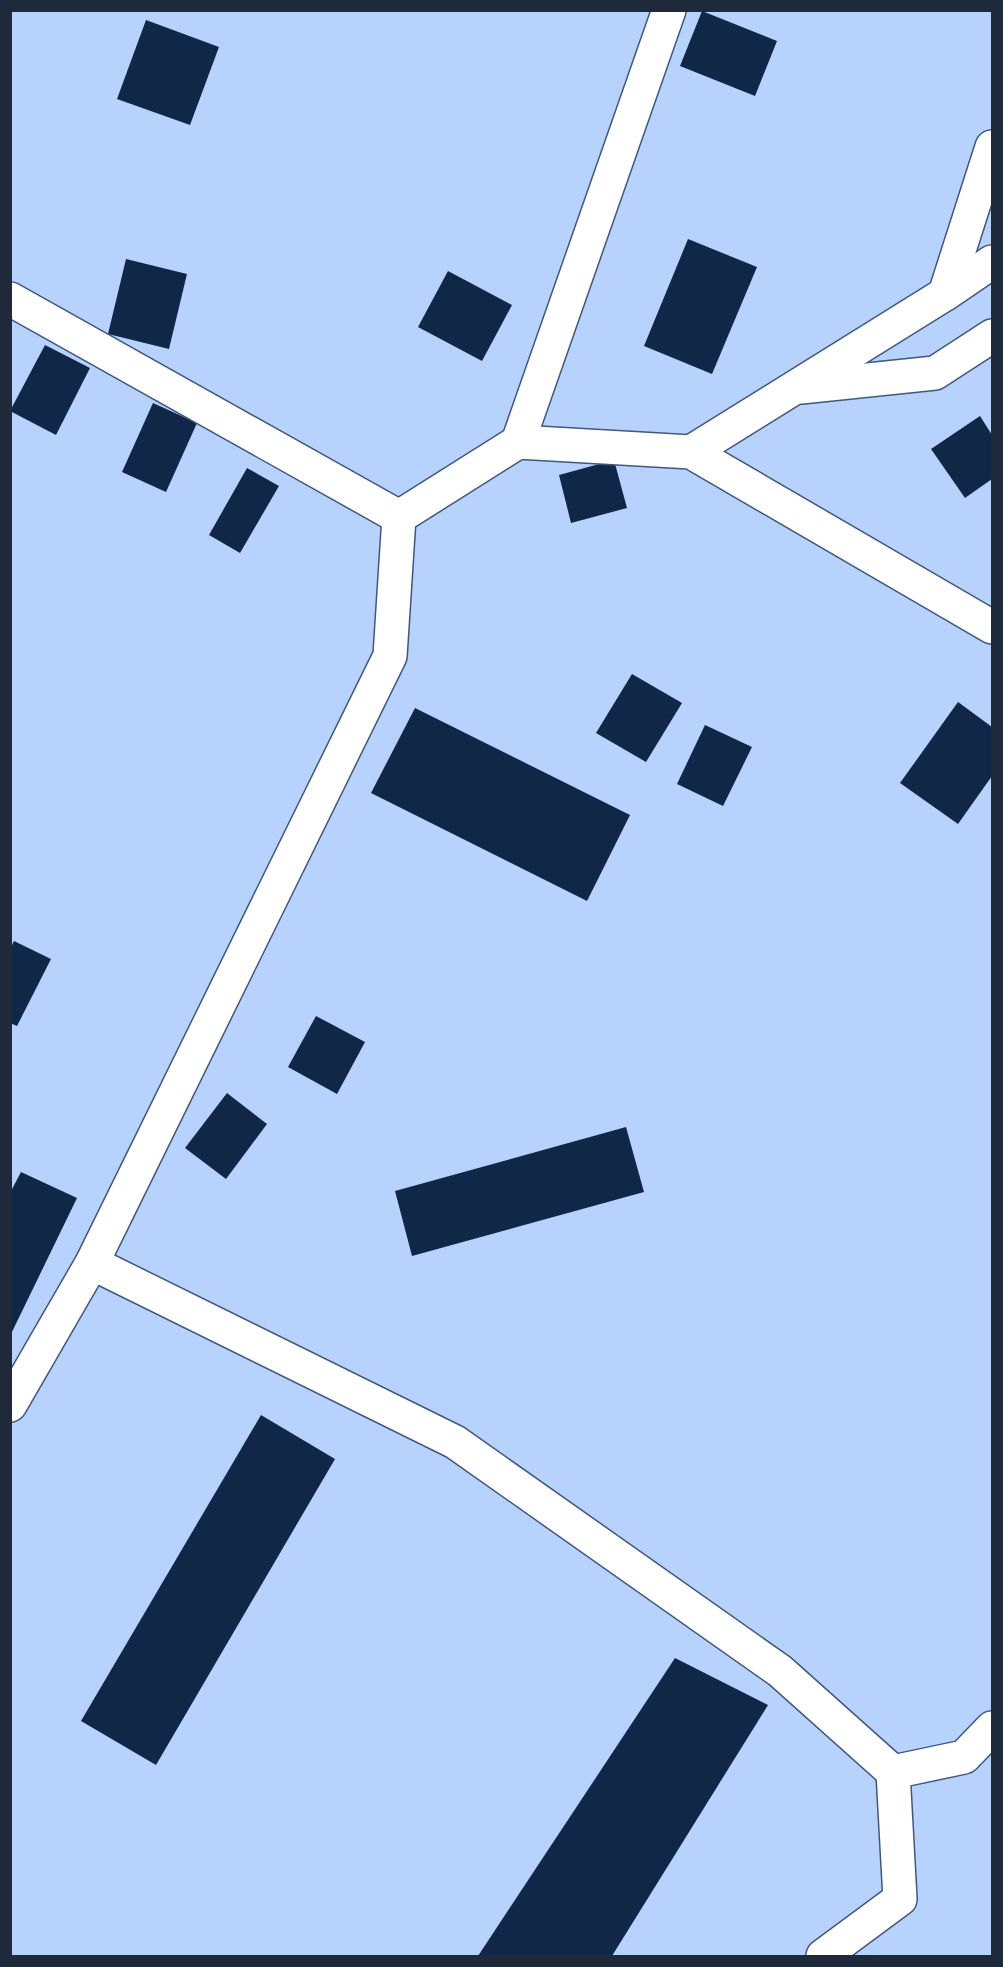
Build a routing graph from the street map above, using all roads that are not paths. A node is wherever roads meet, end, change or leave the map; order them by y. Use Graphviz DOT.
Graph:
graph roads {
  1 [pos="669,10"];
  2 [pos="993,147"];
  3 [pos="993,262"];
  4 [pos="945,294"];
  5 [pos="10,299"];
  6 [pos="993,336"];
  7 [pos="794,388"];
  8 [pos="518,442"];
  9 [pos="691,452"];
  10 [pos="399,517"];
  11 [pos="993,627"];
  12 [pos="93,1263"];
  13 [pos="10,1405"];
  14 [pos="993,1728"];
  15 [pos="893,1772"];
  16 [pos="823,1956"];
  1 -- 8 [label="street"];
  2 -- 4 [label="street"];
  3 -- 4 [label="street"];
  4 -- 7 [label="street"];
  5 -- 10 [label="street"];
  6 -- 7 [label="street"];
  7 -- 9 [label="street"];
  8 -- 9 [label="street"];
  8 -- 10 [label="street"];
  9 -- 11 [label="street"];
  10 -- 12 [label="street"];
  12 -- 13 [label="street"];
  12 -- 15 [label="street"];
  14 -- 15 [label="street"];
  15 -- 16 [label="street"];
}
